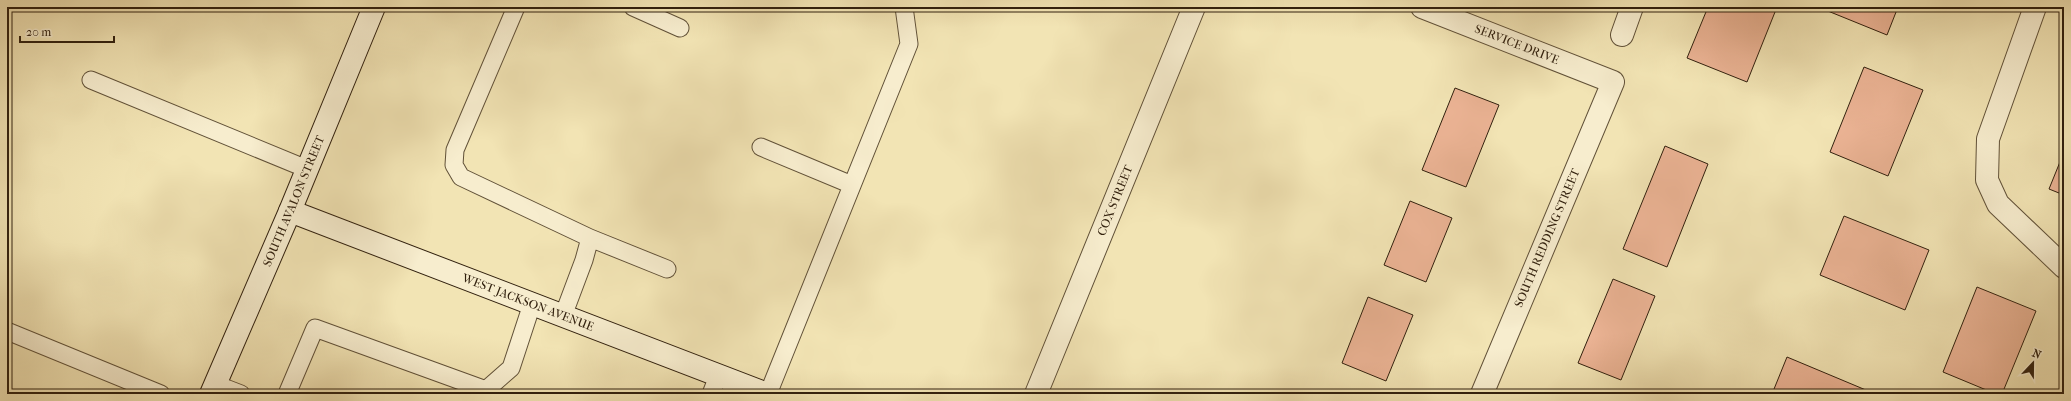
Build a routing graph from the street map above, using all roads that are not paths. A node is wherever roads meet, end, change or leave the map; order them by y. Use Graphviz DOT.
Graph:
graph roads {
  1 [pos="374,7"];
  2 [pos="516,7"];
  3 [pos="633,7"];
  4 [pos="904,7"];
  5 [pos="1194,7"];
  6 [pos="1422,7"];
  7 [pos="1632,7"];
  8 [pos="2035,7"];
  9 [pos="680,28"];
  10 [pos="1622,35"];
  11 [pos="91,80"];
  12 [pos="1613,82"];
  13 [pos="762,147"];
  14 [pos="307,169"];
  15 [pos="852,185"];
  16 [pos="290,211"];
  17 [pos="590,238"];
  18 [pos="2064,267"];
  19 [pos="667,269"];
  20 [pos="532,304"];
  21 [pos="563,316"];
  22 [pos="7,331"];
  23 [pos="715,385"];
  24 [pos="213,389"];
  25 [pos="162,394"];
  26 [pos="241,394"];
  27 [pos="286,394"];
  28 [pos="768,394"];
  29 [pos="1036,394"];
  30 [pos="1482,394"];
  1 -- 14 [label="street, SOUTH AVALON STREET"];
  2 -- 17 [label="lane"];
  3 -- 9 [label="lane"];
  4 -- 15 [label="lane"];
  5 -- 29 [label="street, COX STREET"];
  6 -- 12 [label="street, SERVICE DRIVE"];
  7 -- 10 [label="street"];
  8 -- 18 [label="street"];
  11 -- 14 [label="lane"];
  12 -- 30 [label="street, SOUTH REDDING STREET"];
  13 -- 15 [label="lane"];
  14 -- 16 [label="street, SOUTH AVALON STREET"];
  15 -- 28 [label="lane"];
  16 -- 20 [label="street, WEST JACKSON AVENUE"];
  16 -- 24 [label="street, SOUTH AVALON STREET"];
  17 -- 19 [label="lane"];
  17 -- 21 [label="lane"];
  20 -- 21 [label="street, WEST JACKSON AVENUE"];
  20 -- 27 [label="lane"];
  21 -- 23 [label="street, WEST JACKSON AVENUE"];
  22 -- 25 [label="lane"];
  23 -- 28 [label="street, WEST JACKSON AVENUE"];
  24 -- 26 [label="lane"];
}
